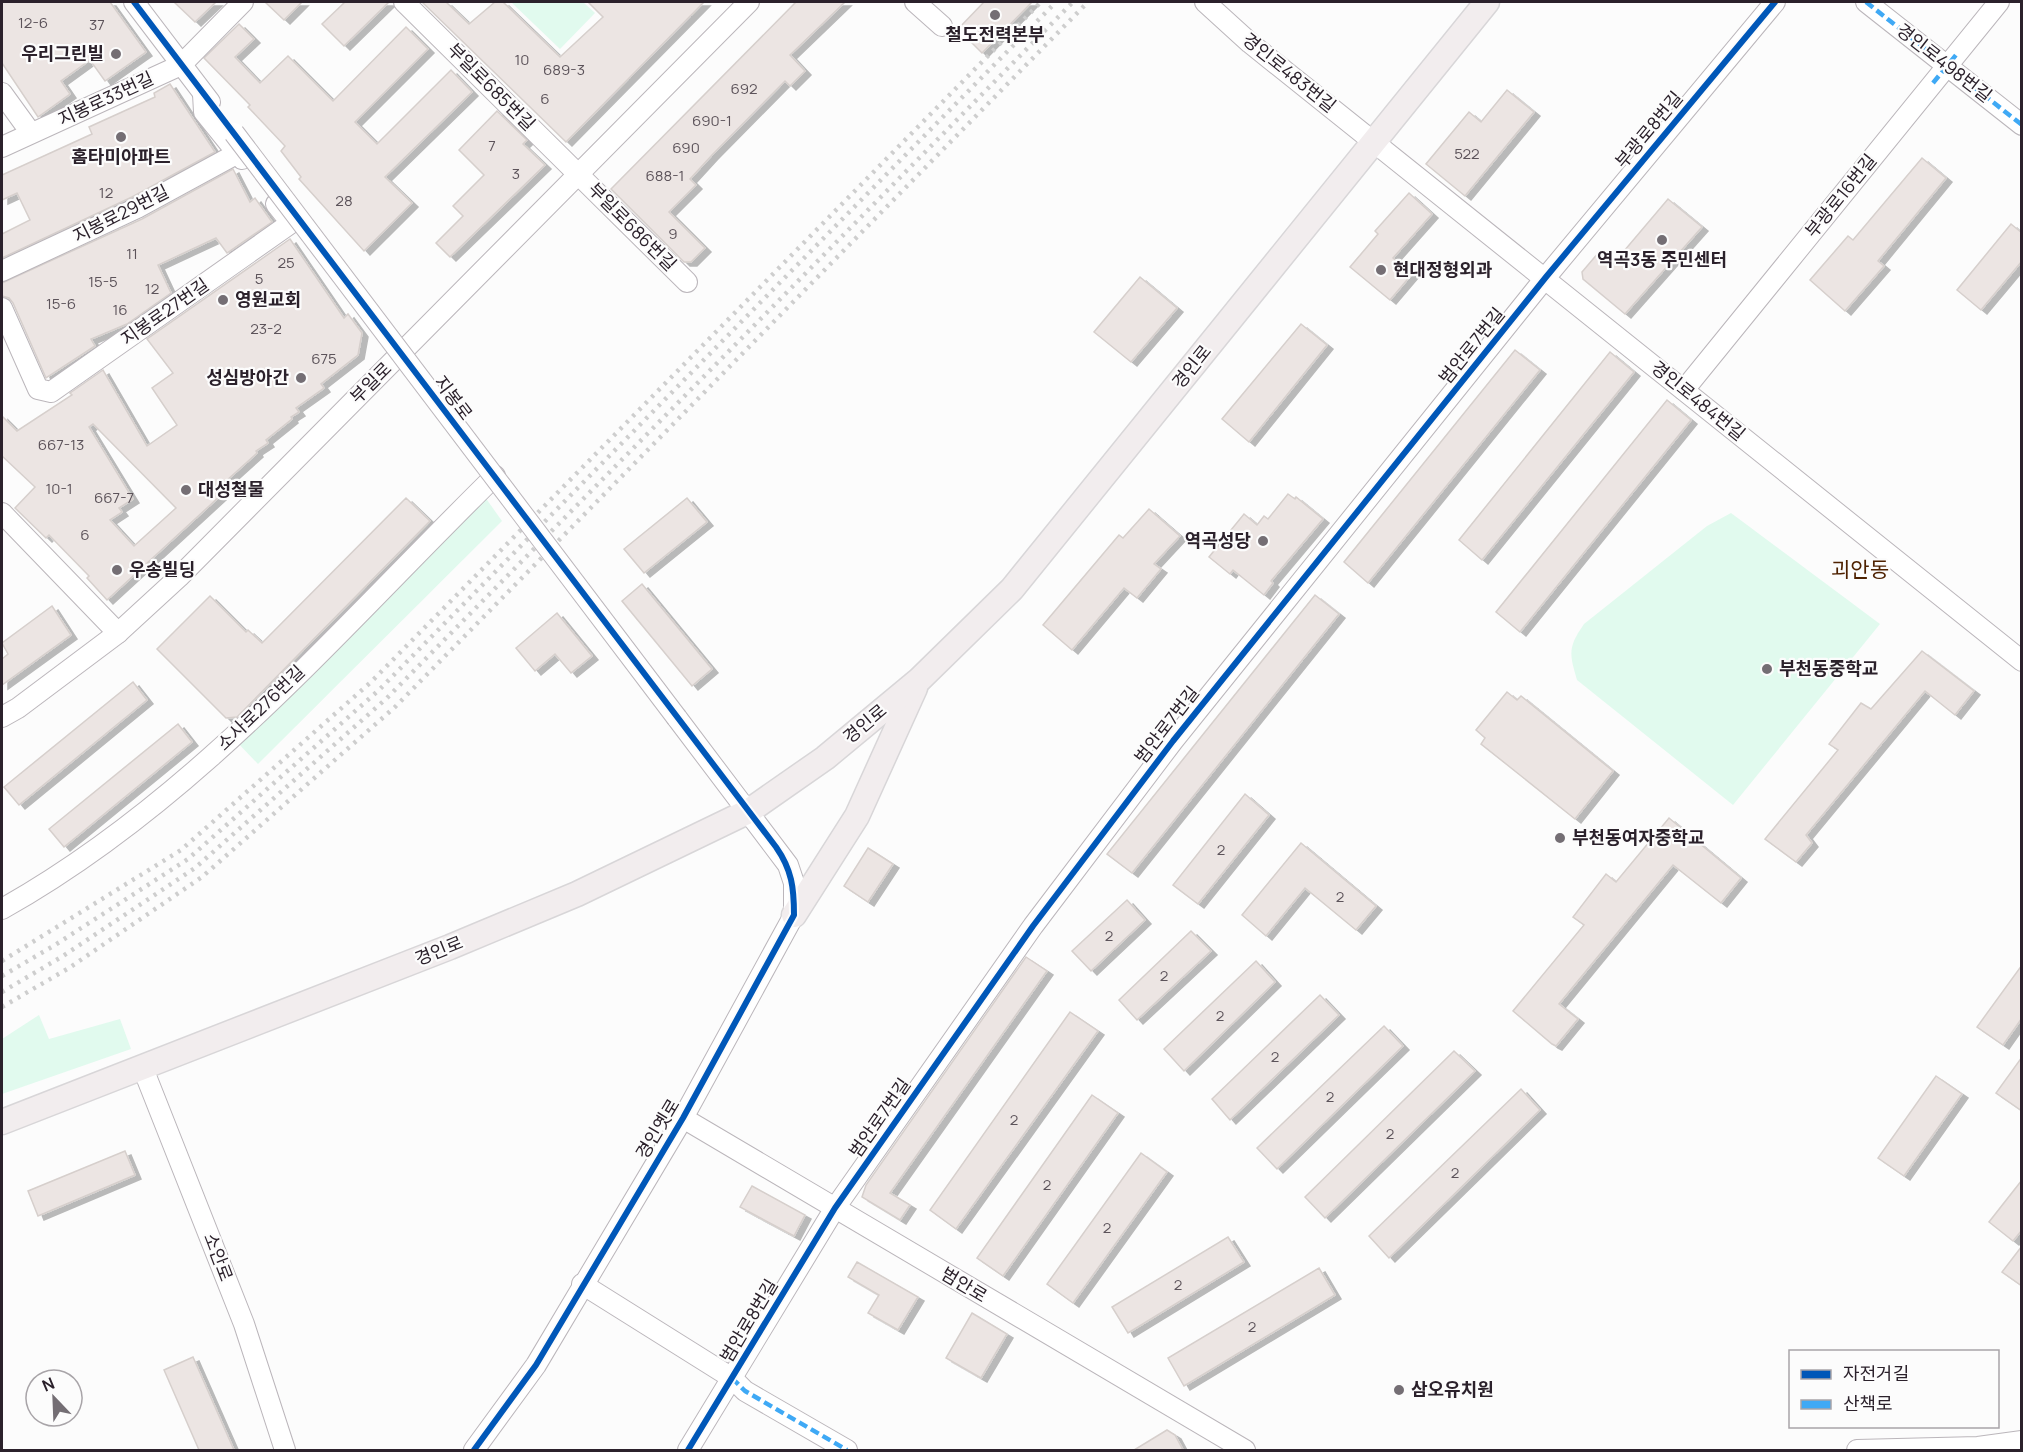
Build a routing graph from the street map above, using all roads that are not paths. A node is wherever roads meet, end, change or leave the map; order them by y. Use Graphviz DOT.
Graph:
graph roads {
  1 [pos="134,2"];
  2 [pos="243,2"];
  3 [pos="404,2"];
  4 [pos="749,2"];
  5 [pos="915,2"];
  6 [pos="1205,2"];
  7 [pos="1487,2"];
  8 [pos="1775,2"];
  9 [pos="1866,2"];
  10 [pos="1999,2"];
  11 [pos="942,26"];
  12 [pos="181,64"];
  13 [pos="1947,66"];
  14 [pos="2,93"];
  15 [pos="203,94"];
  16 [pos="2022,125"];
  17 [pos="31,133"];
  18 [pos="1375,142"];
  19 [pos="2,147"];
  20 [pos="238,153"];
  21 [pos="577,172"];
  22 [pos="2,271"];
  23 [pos="1546,277"];
  24 [pos="687,282"];
  25 [pos="2,308"];
  26 [pos="1683,390"];
  27 [pos="495,476"];
  28 [pos="2,513"];
  29 [pos="118,633"];
  30 [pos="2022,660"];
  31 [pos="919,680"];
  32 [pos="2,717"];
  33 [pos="749,812"];
  34 [pos="2,909"];
  35 [pos="794,915"];
  36 [pos="142,1066"];
  37 [pos="683,1118"];
  38 [pos="2,1122"];
  39 [pos="835,1208"];
  40 [pos="582,1284"];
  41 [pos="732,1378"];
  42 [pos="2022,1442"];
  43 [pos="285,1450"];
  44 [pos="474,1450"];
  45 [pos="688,1450"];
  46 [pos="847,1450"];
  47 [pos="1245,1450"];
  48 [pos="1857,1450"];
  1 -- 12 [label="street, 지봉로"];
  2 -- 12 [label="street"];
  3 -- 21 [label="street, 부일로685번길"];
  4 -- 21 [label="street, 부일로"];
  5 -- 11 [label="street"];
  6 -- 18 [label="street, 경인로483번길"];
  7 -- 18 [label="main road, 경인로"];
  8 -- 23 [label="street, 부광로8번길"];
  9 -- 13 [label="street, 경인로498번길"];
  10 -- 13 [label="street, 부광로16번길"];
  12 -- 15 [label="street, 지봉로"];
  12 -- 17 [label="street, 지봉로33번길"];
  13 -- 16 [label="street, 경인로498번길"];
  13 -- 26 [label="street, 부광로16번길"];
  14 -- 17 [label="street"];
  15 -- 20 [label="street"];
  15 -- 33 [label="street, 지봉로, bridge"];
  17 -- 19 [label="street, 지봉로33번길"];
  18 -- 23 [label="street, 경인로484번길"];
  18 -- 31 [label="main road, 경인로"];
  20 -- 22 [label="street, 지봉로29번길"];
  20 -- 25 [label="street, 지봉로27번길"];
  21 -- 24 [label="street, 부일로686번길"];
  21 -- 29 [label="street, 부일로"];
  23 -- 26 [label="street, 경인로484번길"];
  23 -- 39 [label="street, 범안로7번길"];
  26 -- 30 [label="street, 경인로484번길"];
  27 -- 34 [label="street, 소사로276번길"];
  28 -- 29 [label="street"];
  29 -- 32 [label="street, 부일로"];
  31 -- 33 [label="main road, 경인로"];
  31 -- 35 [label="main road"];
  33 -- 35 [label="street, 경인옛로"];
  33 -- 36 [label="main road, 경인로"];
  35 -- 37 [label="street, 경인옛로"];
  36 -- 38 [label="main road, 경인로"];
  36 -- 43 [label="street, 소안로"];
  37 -- 39 [label="street, 범안로"];
  37 -- 40 [label="street, 경인옛로"];
  39 -- 41 [label="street, 범안로8번길"];
  39 -- 47 [label="street, 범안로"];
  40 -- 41 [label="street"];
  40 -- 44 [label="street, 경인옛로"];
  41 -- 45 [label="street, 범안로8번길"];
  41 -- 46 [label="street"];
  42 -- 48 [label="street"];
}
